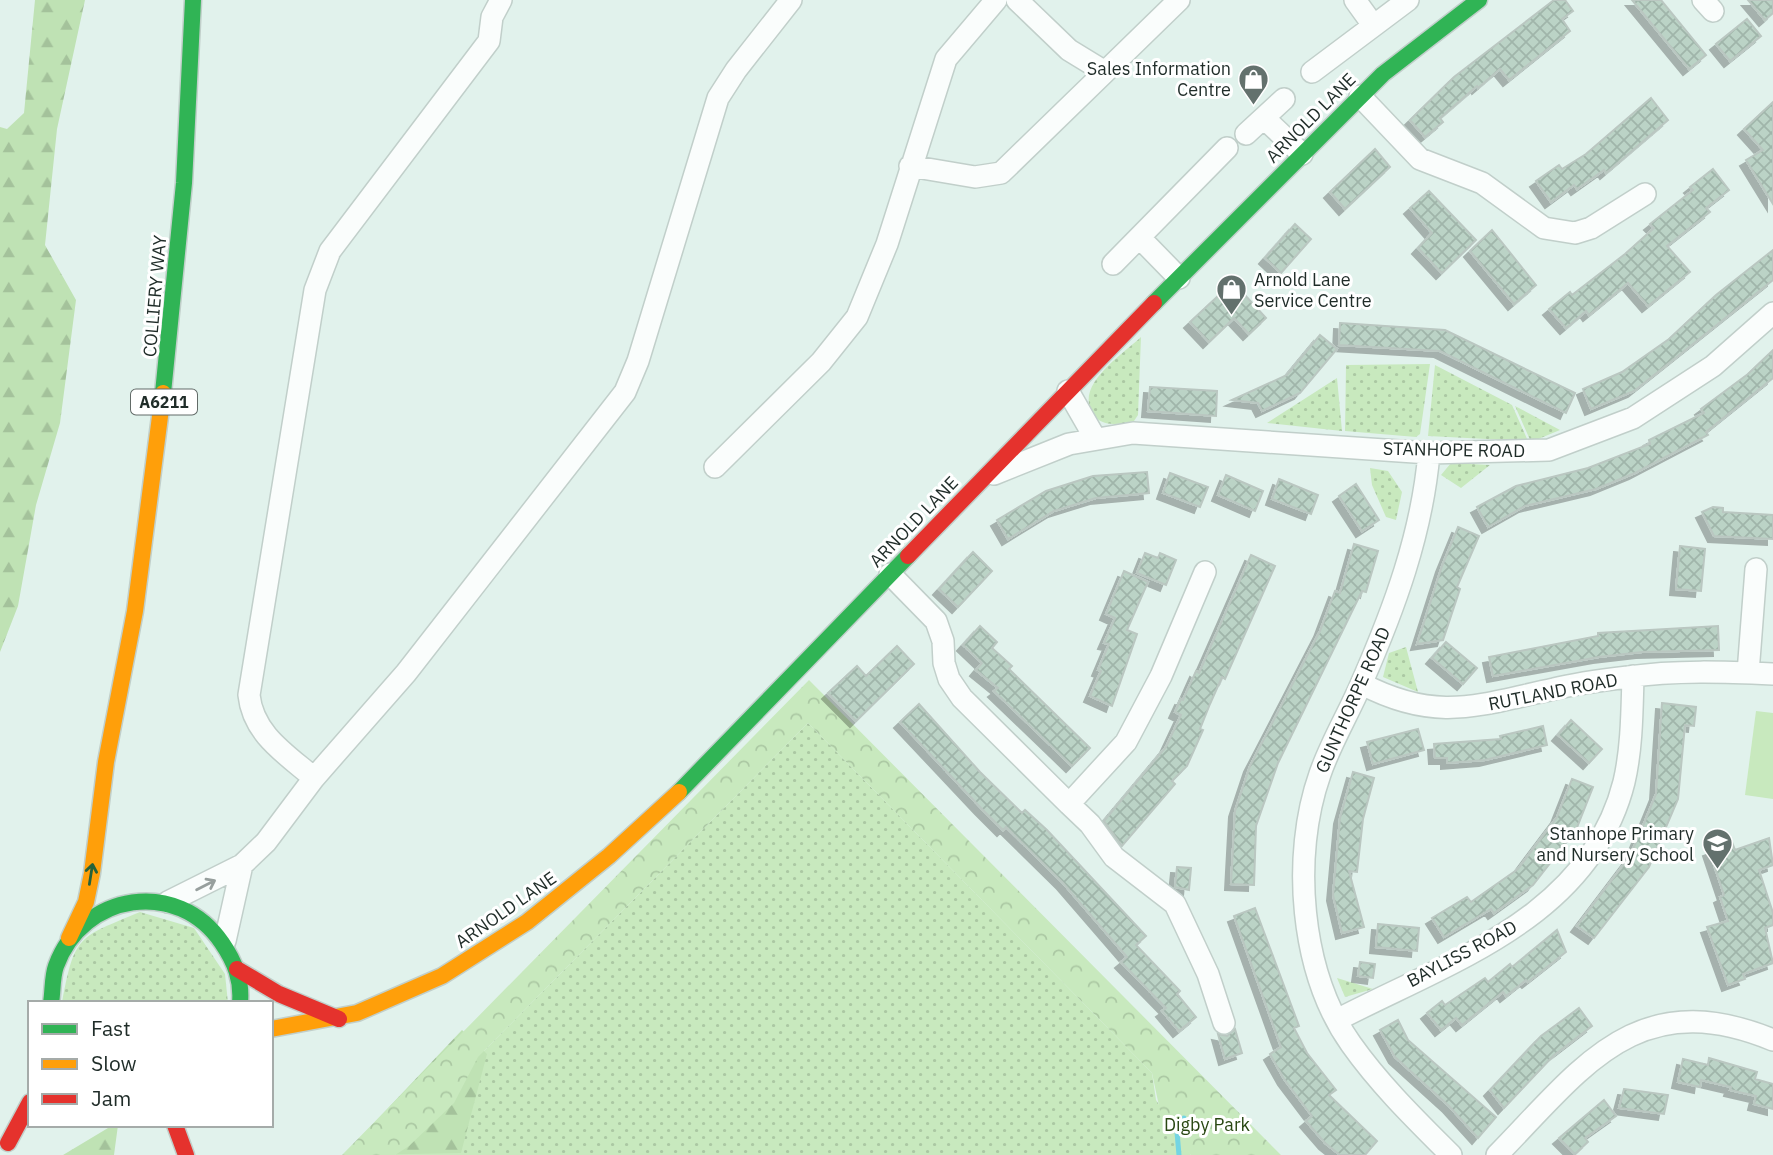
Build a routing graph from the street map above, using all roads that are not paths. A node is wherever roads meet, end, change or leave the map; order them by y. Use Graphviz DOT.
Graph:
graph roads {
  1 [pos="193,0"];
  2 [pos="501,0"];
  3 [pos="791,0"];
  4 [pos="996,0"];
  5 [pos="1017,0"];
  6 [pos="1179,0"];
  7 [pos="1354,0"];
  8 [pos="1408,0"];
  9 [pos="1479,0"];
  10 [pos="1373,25"];
  11 [pos="1105,72"];
  12 [pos="1312,72"];
  13 [pos="1360,96"];
  14 [pos="1283,99"];
  15 [pos="1265,119"];
  16 [pos="1246,134"];
  17 [pos="1227,148"];
  18 [pos="1302,154"];
  19 [pos="910,166"];
  20 [pos="1645,194"];
  21 [pos="1140,238"];
  22 [pos="1113,264"];
  23 [pos="1179,278"];
  24 [pos="1773,313"];
  25 [pos="1068,391"];
  26 [pos="1095,438"];
  27 [pos="1429,453"];
  28 [pos="715,467"];
  29 [pos="982,480"];
  30 [pos="1756,569"];
  31 [pos="1205,572"];
  32 [pos="890,574"];
  33 [pos="1748,673"];
  34 [pos="1773,674"];
  35 [pos="1633,676"];
  36 [pos="1362,684"];
  37 [pos="314,778"];
  38 [pos="101,800"];
  39 [pos="1069,804"];
  40 [pos="111,860"];
  41 [pos="243,865"];
  42 [pos="131,891"];
  43 [pos="158,901"];
  44 [pos="69,938"];
  45 [pos="225,942"];
  46 [pos="237,969"];
  47 [pos="51,1001"];
  48 [pos="240,1001"];
  49 [pos="339,1019"];
  50 [pos="1336,1020"];
  51 [pos="1224,1023"];
  52 [pos="273,1029"];
  53 [pos="1773,1040"];
  54 [pos="28,1105"];
  55 [pos="28,1125"];
  56 [pos="176,1127"];
  57 [pos="196,1127"];
  58 [pos="4,1148"];
  59 [pos="189,1155"];
  60 [pos="1451,1155"];
  61 [pos="1497,1155"];
  1 -- 38 [label="street, COLLIERY WAY / A6211"];
  2 -- 37 [label="street"];
  3 -- 37 [label="street"];
  4 -- 19 [label="street"];
  5 -- 11 [label="street"];
  6 -- 11 [label="street"];
  7 -- 10 [label="street"];
  8 -- 10 [label="street"];
  9 -- 13 [label="street, ARNOLD LANE"];
  10 -- 12 [label="street"];
  11 -- 19 [label="street"];
  13 -- 18 [label="street, ARNOLD LANE"];
  13 -- 20 [label="street"];
  14 -- 15 [label="street"];
  15 -- 16 [label="street"];
  15 -- 18 [label="street"];
  17 -- 21 [label="street"];
  18 -- 23 [label="street, ARNOLD LANE"];
  19 -- 28 [label="street"];
  21 -- 22 [label="street"];
  21 -- 23 [label="street"];
  23 -- 25 [label="street, ARNOLD LANE"];
  24 -- 27 [label="street, STANHOPE ROAD"];
  25 -- 26 [label="street"];
  25 -- 29 [label="street, ARNOLD LANE"];
  26 -- 27 [label="street, STANHOPE ROAD"];
  26 -- 29 [label="street, STANHOPE ROAD"];
  27 -- 36 [label="street, GUNTHORPE ROAD"];
  29 -- 32 [label="street, ARNOLD LANE"];
  30 -- 33 [label="street"];
  31 -- 39 [label="street"];
  32 -- 39 [label="street"];
  32 -- 49 [label="street, ARNOLD LANE"];
  33 -- 34 [label="street, RUTLAND ROAD"];
  33 -- 35 [label="street, RUTLAND ROAD"];
  35 -- 36 [label="street, RUTLAND ROAD"];
  35 -- 50 [label="street, BAYLISS ROAD"];
  36 -- 50 [label="street, GUNTHORPE ROAD"];
  37 -- 41 [label="street"];
  38 -- 40 [label="street, COLLIERY WAY / A6211"];
  44 -- 38 [label="street, COLLIERY WAY / A6211, one-way"];
  39 -- 51 [label="street"];
  43 -- 41 [label="street, one-way"];
  41 -- 45 [label="street"];
  42 -- 43 [label="street"];
  43 -- 44 [label="street"];
  43 -- 45 [label="street"];
  44 -- 47 [label="street, COLLIERY WAY"];
  45 -- 46 [label="street"];
  46 -- 48 [label="street"];
  46 -- 49 [label="street"];
  49 -- 52 [label="street, ARNOLD LANE"];
  50 -- 60 [label="street, GUNTHORPE ROAD"];
  53 -- 61 [label="street"];
  54 -- 58 [label="street"];
  55 -- 58 [label="street"];
  56 -- 59 [label="street"];
  57 -- 59 [label="street"];
}
